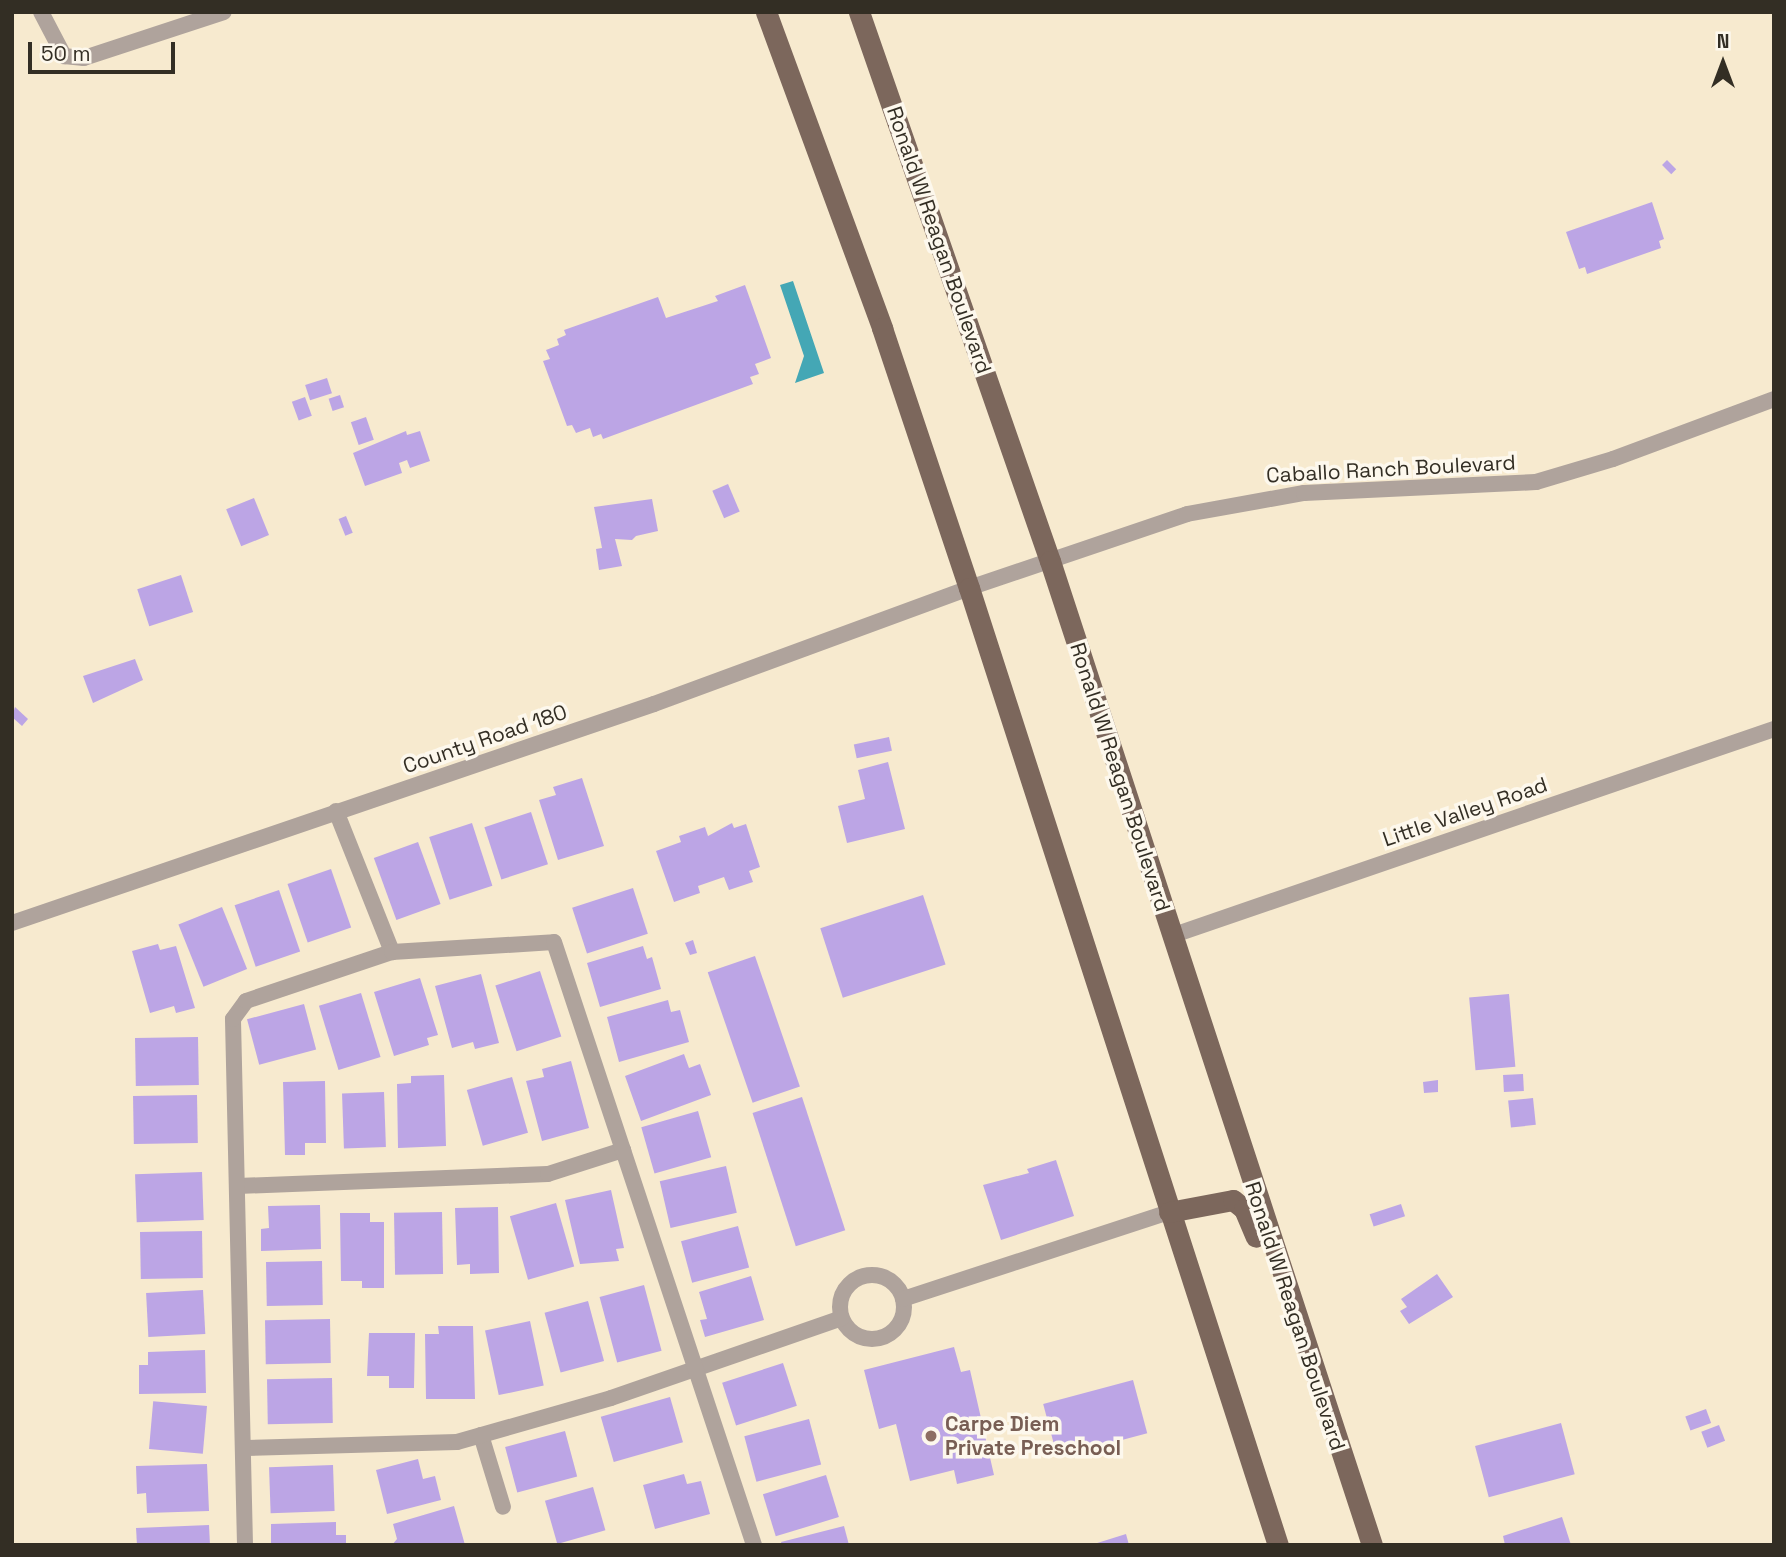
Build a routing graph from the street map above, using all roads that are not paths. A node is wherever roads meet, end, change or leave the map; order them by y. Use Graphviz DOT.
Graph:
graph roads {
  1 [pos="41,12"];
  2 [pos="223,12"];
  3 [pos="766,12"];
  4 [pos="859,12"];
  5 [pos="1774,399"];
  6 [pos="1050,561"];
  7 [pos="969,588"];
  8 [pos="1774,729"];
  9 [pos="336,811"];
  10 [pos="12,923"];
  11 [pos="1171,936"];
  12 [pos="392,952"];
  13 [pos="623,1150"];
  14 [pos="238,1186"];
  15 [pos="1169,1212"];
  16 [pos="903,1299"];
  17 [pos="842,1318"];
  18 [pos="1300,1333"];
  19 [pos="693,1368"];
  20 [pos="481,1435"];
  21 [pos="246,1448"];
  22 [pos="503,1507"];
  23 [pos="245,1545"];
  24 [pos="754,1545"];
  25 [pos="1278,1545"];
  26 [pos="1371,1545"];
  1 -- 2 [label="street"];
  3 -- 7 [label="main road"];
  4 -- 6 [label="main road, Ronald W Reagan Boulevard"];
  5 -- 6 [label="street, Caballo Ranch Boulevard"];
  6 -- 7 [label="street, Caballo Ranch Boulevard"];
  6 -- 11 [label="main road, Ronald W Reagan Boulevard"];
  7 -- 9 [label="street, County Road 180"];
  7 -- 15 [label="main road"];
  8 -- 11 [label="street, Little Valley Road"];
  9 -- 10 [label="street, County Road 180"];
  9 -- 12 [label="street"];
  11 -- 18 [label="main road, Ronald W Reagan Boulevard"];
  12 -- 13 [label="street"];
  12 -- 14 [label="street"];
  13 -- 14 [label="street"];
  13 -- 19 [label="street"];
  14 -- 21 [label="street"];
  15 -- 16 [label="street"];
  15 -- 18 [label="main road"];
  15 -- 25 [label="main road"];
  16 -- 17 [label="street"];
  16 -- 17 [label="street"];
  17 -- 19 [label="street"];
  18 -- 26 [label="main road, Ronald W Reagan Boulevard"];
  19 -- 20 [label="street"];
  19 -- 24 [label="street"];
  20 -- 21 [label="street"];
  20 -- 22 [label="street"];
  21 -- 23 [label="street"];
}
